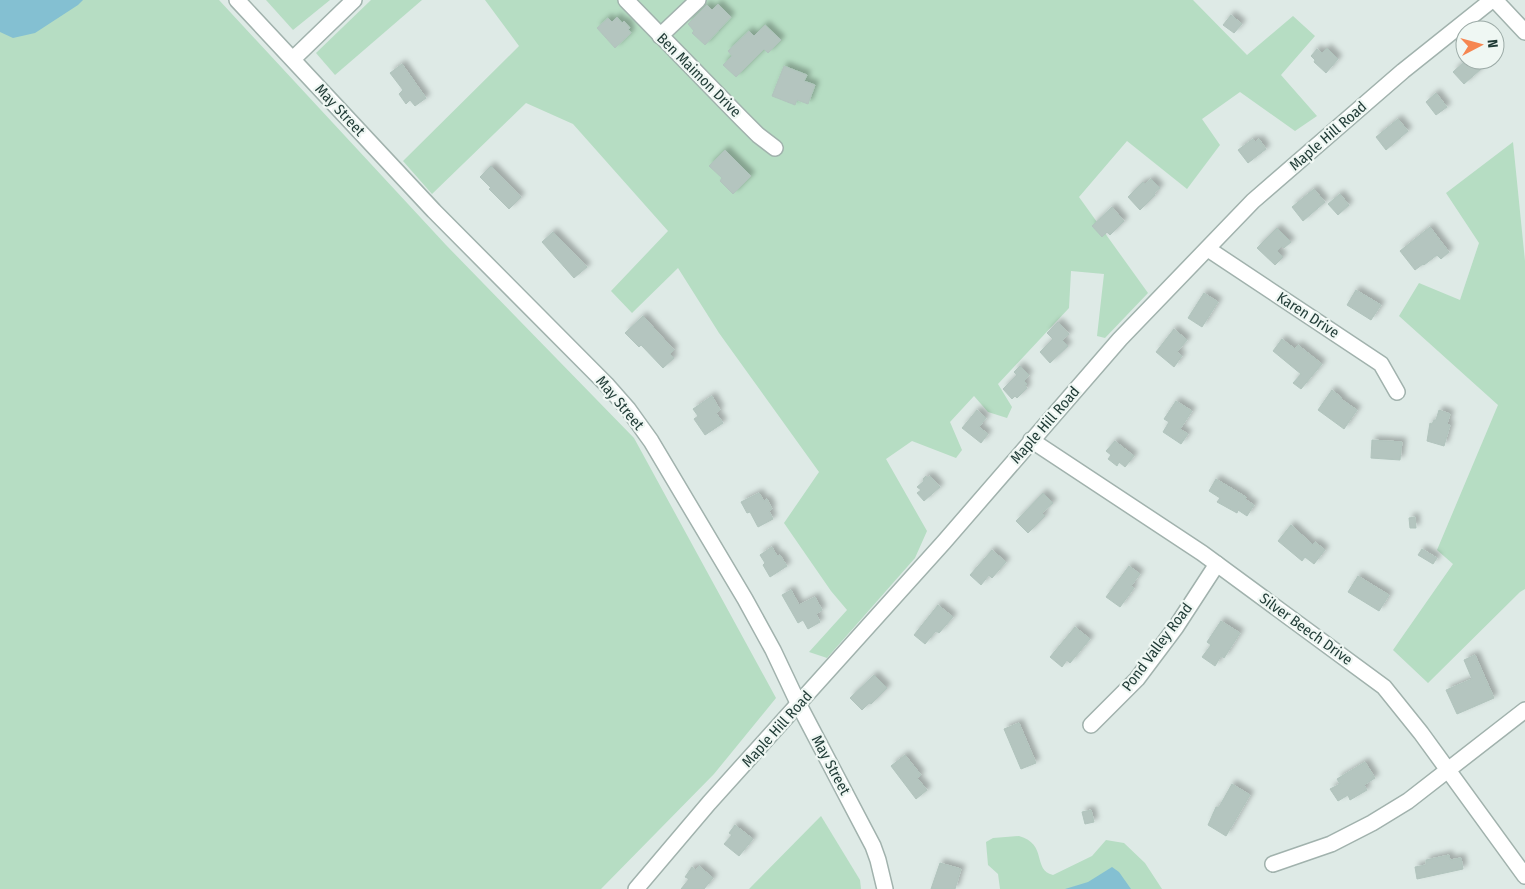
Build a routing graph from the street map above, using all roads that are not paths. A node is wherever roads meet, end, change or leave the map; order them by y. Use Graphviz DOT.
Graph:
graph roads {
  1 [pos="236,0"];
  2 [pos="354,0"];
  3 [pos="626,0"];
  4 [pos="698,0"];
  5 [pos="1493,0"];
  6 [pos="1525,32"];
  7 [pos="660,36"];
  8 [pos="293,59"];
  9 [pos="775,148"];
  10 [pos="1208,249"];
  11 [pos="1397,392"];
  12 [pos="1031,440"];
  13 [pos="1217,564"];
  14 [pos="799,705"];
  15 [pos="1525,710"];
  16 [pos="1091,725"];
  17 [pos="1448,770"];
  18 [pos="1274,864"];
  19 [pos="1525,876"];
  20 [pos="636,889"];
  21 [pos="885,889"];
  1 -- 8 [label="street, May Street"];
  2 -- 8 [label="street"];
  3 -- 7 [label="street, Ben Maimon Drive"];
  4 -- 7 [label="street"];
  5 -- 6 [label="street"];
  5 -- 10 [label="street, Maple Hill Road"];
  7 -- 9 [label="street, Ben Maimon Drive"];
  8 -- 14 [label="street, May Street"];
  10 -- 11 [label="street, Karen Drive"];
  10 -- 12 [label="street, Maple Hill Road"];
  12 -- 13 [label="street, Silver Beech Drive"];
  12 -- 14 [label="street, Maple Hill Road"];
  13 -- 16 [label="street, Pond Valley Road"];
  13 -- 17 [label="street, Silver Beech Drive"];
  14 -- 20 [label="street, Maple Hill Road"];
  14 -- 21 [label="street, May Street"];
  15 -- 17 [label="street"];
  17 -- 18 [label="street"];
  17 -- 19 [label="street, Silver Beech Drive"];
}
